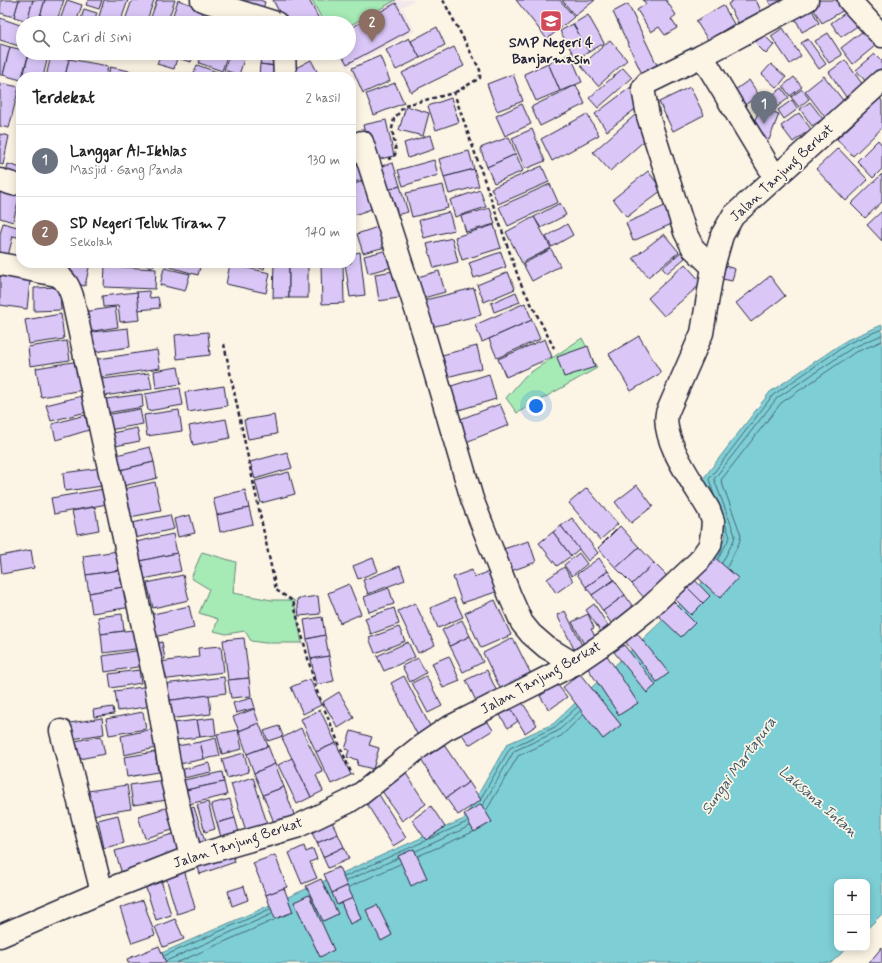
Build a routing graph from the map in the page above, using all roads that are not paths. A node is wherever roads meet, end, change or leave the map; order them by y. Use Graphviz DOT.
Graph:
graph roads {
  1 [pos="202,0"];
  2 [pos="807,0"];
  3 [pos="850,0"];
  4 [pos="253,16"];
  5 [pos="882,36"];
  6 [pos="702,56"];
  7 [pos="284,60"];
  8 [pos="285,72"];
  9 [pos="882,81"];
  10 [pos="362,142"];
  11 [pos="775,176"];
  12 [pos="0,264"];
  13 [pos="16,267"];
  14 [pos="713,267"];
  15 [pos="21,268"];
  16 [pos="574,664"];
  17 [pos="61,731"];
  18 [pos="191,857"];
  19 [pos="102,892"];
  20 [pos="0,936"];
  1 -- 4 [label="street"];
  2 -- 6 [label="street"];
  3 -- 5 [label="street"];
  6 -- 11 [label="street"];
  6 -- 14 [label="street"];
  7 -- 8 [label="street"];
  9 -- 11 [label="street, Jalan Tanjung Berkat"];
  10 -- 16 [label="street"];
  11 -- 14 [label="street, Jalan Tanjung Berkat"];
  12 -- 13 [label="street"];
  14 -- 16 [label="street, Jalan Tanjung Berkat"];
  15 -- 18 [label="street"];
  16 -- 18 [label="street, Jalan Tanjung Berkat"];
  17 -- 19 [label="street"];
  18 -- 19 [label="street, Jalan Tanjung Berkat"];
  19 -- 20 [label="street, Jalan Tanjung Berkat"];
}
